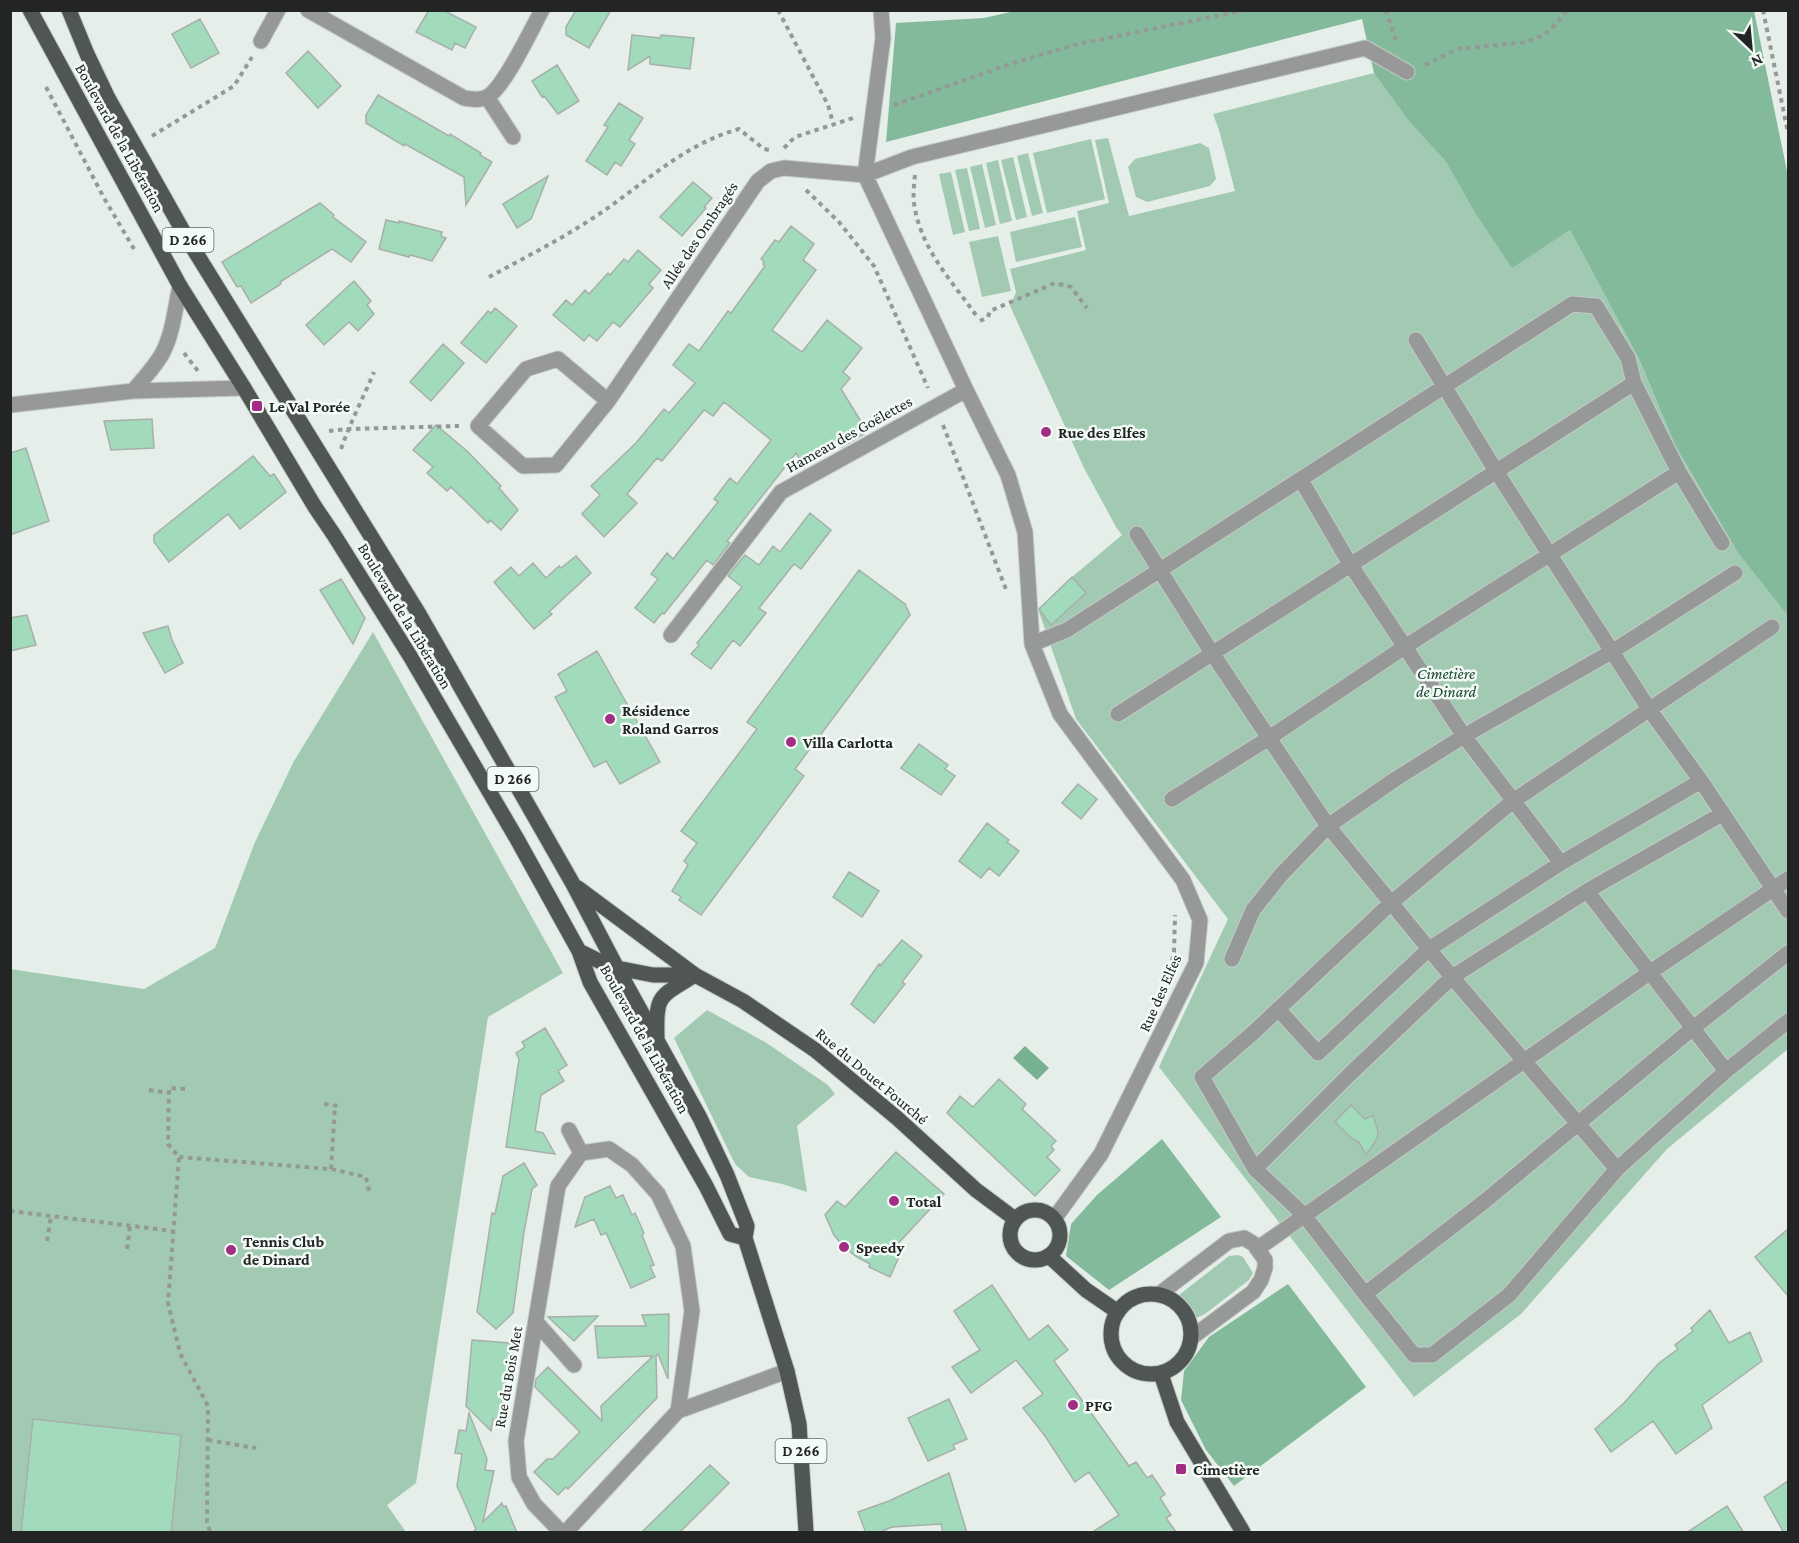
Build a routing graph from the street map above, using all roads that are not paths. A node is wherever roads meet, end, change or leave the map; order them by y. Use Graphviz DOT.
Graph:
graph roads {
  1 [pos="30,10"];
  2 [pos="69,10"];
  3 [pos="278,10"];
  4 [pos="308,10"];
  5 [pos="542,10"];
  6 [pos="881,10"];
  7 [pos="261,40"];
  8 [pos="1407,72"];
  9 [pos="487,97"];
  10 [pos="513,137"];
  11 [pos="865,175"];
  12 [pos="180,286"];
  13 [pos="1416,340"];
  14 [pos="1634,383"];
  15 [pos="244,388"];
  16 [pos="1444,388"];
  17 [pos="966,390"];
  18 [pos="133,391"];
  19 [pos="608,401"];
  20 [pos="10,405"];
  21 [pos="1496,471"];
  22 [pos="1679,472"];
  23 [pos="1301,480"];
  24 [pos="1137,534"];
  25 [pos="1722,543"];
  26 [pos="1551,554"];
  27 [pos="1350,564"];
  28 [pos="1159,572"];
  29 [pos="1736,573"];
  30 [pos="1772,627"];
  31 [pos="671,635"];
  32 [pos="1032,644"];
  33 [pos="1406,646"];
  34 [pos="1612,651"];
  35 [pos="1212,653"];
  36 [pos="1649,709"];
  37 [pos="1118,714"];
  38 [pos="1464,736"];
  39 [pos="1269,738"];
  40 [pos="1701,781"];
  41 [pos="1172,799"];
  42 [pos="1513,801"];
  43 [pos="1722,814"];
  44 [pos="1328,826"];
  45 [pos="1561,863"];
  46 [pos="1788,879"];
  47 [pos="573,884"];
  48 [pos="1773,889"];
  49 [pos="1587,891"];
  50 [pos="1391,903"];
  51 [pos="1788,911"];
  52 [pos="1429,949"];
  53 [pos="579,951"];
  54 [pos="1788,953"];
  55 [pos="1232,959"];
  56 [pos="617,968"];
  57 [pos="1649,973"];
  58 [pos="695,975"];
  59 [pos="1452,977"];
  60 [pos="1278,1009"];
  61 [pos="1788,1021"];
  62 [pos="1693,1028"];
  63 [pos="657,1042"];
  64 [pos="1524,1062"];
  65 [pos="1726,1071"];
  66 [pos="1577,1124"];
  67 [pos="569,1130"];
  68 [pos="581,1153"];
  69 [pos="1255,1168"];
  70 [pos="1617,1168"];
  71 [pos="1304,1215"];
  72 [pos="1016,1219"];
  73 [pos="1054,1219"];
  74 [pos="745,1238"];
  75 [pos="1257,1249"];
  76 [pos="1049,1256"];
  77 [pos="1365,1294"];
  78 [pos="1158,1295"];
  79 [pos="1118,1312"];
  80 [pos="536,1322"];
  81 [pos="1191,1338"];
  82 [pos="574,1365"];
  83 [pos="787,1371"];
  84 [pos="1161,1374"];
  85 [pos="678,1411"];
  86 [pos="561,1533"];
  87 [pos="566,1533"];
  88 [pos="806,1533"];
  89 [pos="1243,1533"];
  1 -- 12 [label="main road, Boulevard de la Libération / D 266"];
  2 -- 47 [label="main road, Boulevard de la Libération / D 266"];
  3 -- 7 [label="street"];
  4 -- 9 [label="street"];
  5 -- 9 [label="street"];
  6 -- 11 [label="street"];
  8 -- 11 [label="street"];
  9 -- 10 [label="street"];
  11 -- 17 [label="street, Rue des Elfes"];
  11 -- 19 [label="street, Allée des Ombragés"];
  12 -- 15 [label="main road, Boulevard de la Libération / D 266"];
  12 -- 18 [label="street"];
  13 -- 16 [label="street"];
  14 -- 16 [label="street"];
  14 -- 21 [label="street"];
  14 -- 22 [label="street"];
  15 -- 18 [label="street"];
  15 -- 53 [label="main road, Boulevard de la Libération / D 266"];
  16 -- 21 [label="street"];
  16 -- 23 [label="street"];
  17 -- 31 [label="street, Hameau des Goëlettes"];
  17 -- 32 [label="street, Rue des Elfes"];
  18 -- 20 [label="street"];
  19 -- 19 [label="street, Allée des Ombragés"];
  21 -- 26 [label="street"];
  21 -- 27 [label="street"];
  22 -- 25 [label="street"];
  22 -- 26 [label="street"];
  23 -- 27 [label="street"];
  23 -- 28 [label="street"];
  24 -- 28 [label="street"];
  26 -- 33 [label="street"];
  26 -- 34 [label="street"];
  27 -- 33 [label="street"];
  27 -- 35 [label="street"];
  28 -- 32 [label="street"];
  28 -- 35 [label="street"];
  29 -- 34 [label="street"];
  30 -- 36 [label="street"];
  32 -- 73 [label="street, Rue des Elfes"];
  33 -- 38 [label="street"];
  33 -- 39 [label="street"];
  34 -- 36 [label="street"];
  34 -- 38 [label="street"];
  35 -- 37 [label="street"];
  35 -- 39 [label="street"];
  36 -- 40 [label="street"];
  36 -- 42 [label="street"];
  38 -- 42 [label="street"];
  38 -- 44 [label="street"];
  39 -- 41 [label="street"];
  39 -- 44 [label="street"];
  40 -- 43 [label="street"];
  40 -- 45 [label="street"];
  42 -- 45 [label="street"];
  42 -- 50 [label="street"];
  43 -- 48 [label="street"];
  43 -- 49 [label="street"];
  44 -- 50 [label="street"];
  44 -- 55 [label="street"];
  45 -- 52 [label="street"];
  46 -- 48 [label="street"];
  47 -- 56 [label="main road, Boulevard de la Libération / D 266"];
  47 -- 58 [label="main road, Rue du Douet Fourché"];
  48 -- 51 [label="street"];
  48 -- 57 [label="street"];
  49 -- 57 [label="street"];
  49 -- 59 [label="street"];
  50 -- 52 [label="street"];
  50 -- 60 [label="street"];
  52 -- 59 [label="street"];
  52 -- 60 [label="street"];
  53 -- 56 [label="main road, Rue du Douet Fourché"];
  53 -- 74 [label="main road, Boulevard de la Libération / D 266"];
  54 -- 62 [label="street"];
  56 -- 58 [label="main road, Rue du Douet Fourché"];
  56 -- 63 [label="main road, Boulevard de la Libération / D 266"];
  57 -- 62 [label="street"];
  57 -- 64 [label="street"];
  58 -- 63 [label="main road"];
  58 -- 72 [label="main road, Rue du Douet Fourché"];
  59 -- 64 [label="street"];
  59 -- 69 [label="street"];
  60 -- 69 [label="street"];
  61 -- 65 [label="street"];
  62 -- 65 [label="street"];
  62 -- 66 [label="street"];
  63 -- 74 [label="main road, Boulevard de la Libération / D 266"];
  64 -- 66 [label="street"];
  64 -- 71 [label="street"];
  65 -- 70 [label="street"];
  66 -- 70 [label="street"];
  66 -- 77 [label="street"];
  67 -- 68 [label="street"];
  68 -- 80 [label="street, Rue du Bois Met"];
  68 -- 85 [label="street"];
  69 -- 71 [label="street"];
  70 -- 77 [label="street"];
  71 -- 75 [label="street"];
  71 -- 77 [label="street"];
  72 -- 73 [label="main road"];
  72 -- 76 [label="main road"];
  73 -- 76 [label="main road"];
  74 -- 83 [label="main road, Boulevard de la Libération / D 266"];
  75 -- 78 [label="street"];
  75 -- 81 [label="street"];
  76 -- 79 [label="main road"];
  78 -- 79 [label="main road"];
  78 -- 81 [label="main road"];
  79 -- 84 [label="main road"];
  80 -- 82 [label="street, Rue du Bois Met"];
  80 -- 86 [label="street, Rue du Bois Met"];
  81 -- 84 [label="main road"];
  83 -- 85 [label="street"];
  83 -- 88 [label="main road, Boulevard de la Libération / D 266"];
  84 -- 89 [label="main road"];
  85 -- 87 [label="street"];
}
